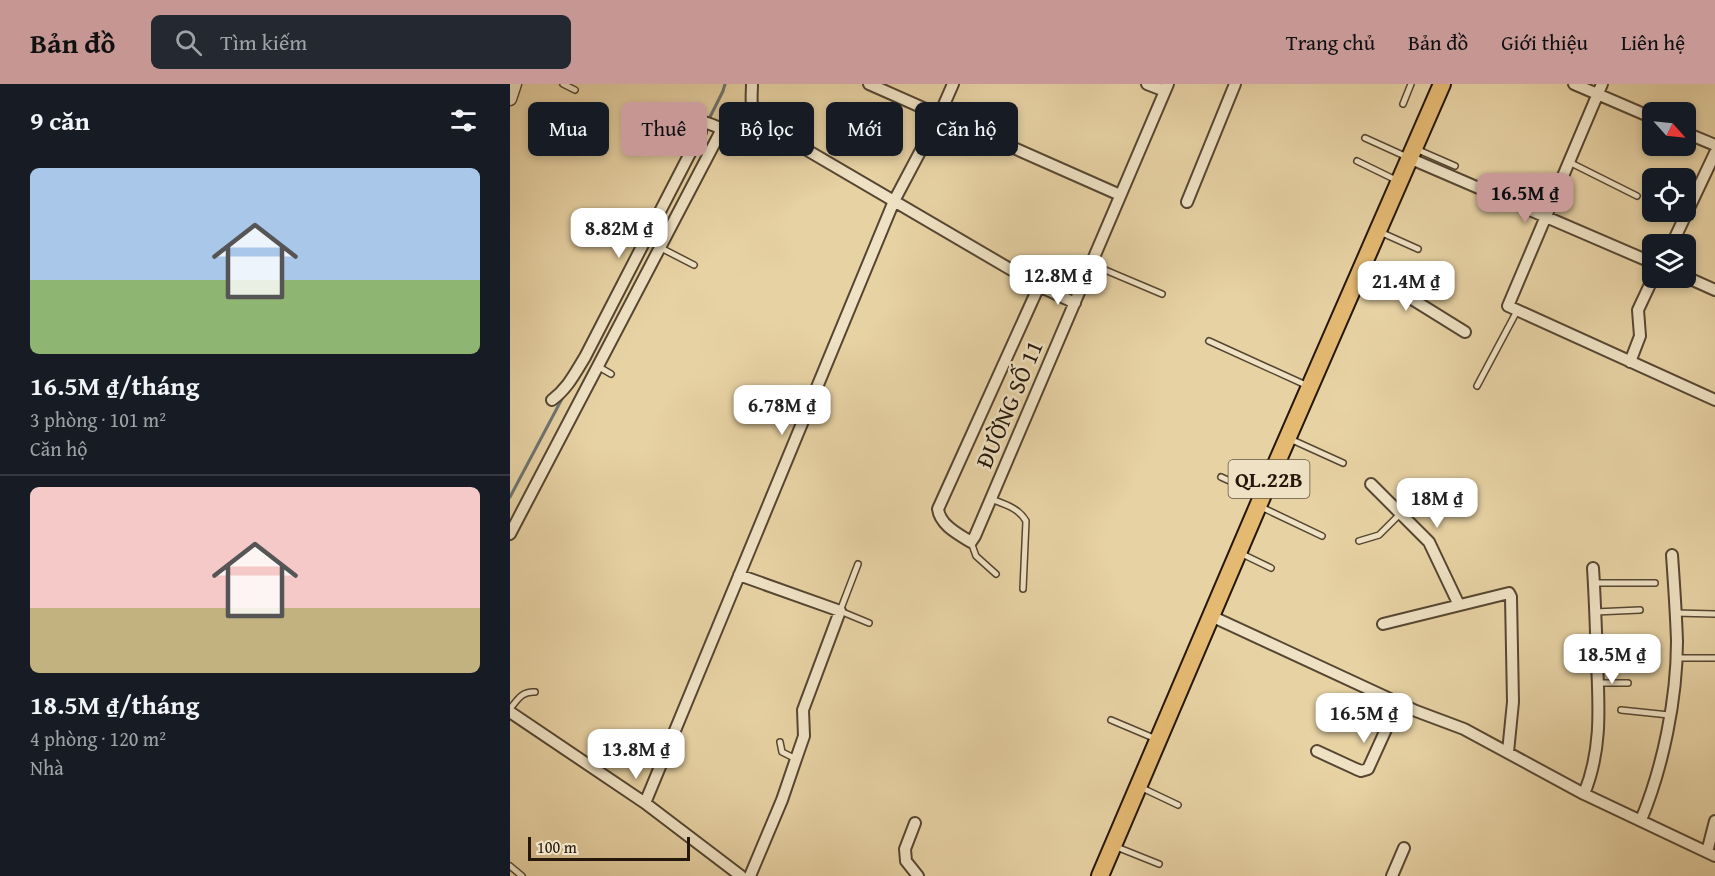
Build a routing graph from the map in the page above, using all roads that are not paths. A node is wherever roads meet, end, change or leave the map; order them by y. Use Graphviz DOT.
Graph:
graph roads {
  1 [pos="515,84"];
  2 [pos="563,84"];
  3 [pos="752,84"];
  4 [pos="869,84"];
  5 [pos="953,84"];
  6 [pos="1147,84"];
  7 [pos="1235,84"];
  8 [pos="1411,84"];
  9 [pos="1442,84"];
  10 [pos="1574,84"];
  11 [pos="886,87"];
  12 [pos="1167,88"];
  13 [pos="1600,89"];
  14 [pos="575,90"];
  15 [pos="510,99"];
  16 [pos="753,102"];
  17 [pos="945,102"];
  18 [pos="915,103"];
  19 [pos="1403,104"];
  20 [pos="1642,112"];
  21 [pos="719,120"];
  22 [pos="707,124"];
  23 [pos="710,124"];
  24 [pos="1696,137"];
  25 [pos="1365,138"];
  26 [pos="1715,146"];
  27 [pos="1018,150"];
  28 [pos="1412,153"];
  29 [pos="1715,153"];
  30 [pos="814,154"];
  31 [pos="918,156"];
  32 [pos="1356,160"];
  33 [pos="1569,162"];
  34 [pos="1455,166"];
  35 [pos="1399,181"];
  36 [pos="1120,195"];
  37 [pos="1637,196"];
  38 [pos="894,201"];
  39 [pos="1187,202"];
  40 [pos="1545,217"];
  41 [pos="620,220"];
  42 [pos="650,231"];
  43 [pos="1379,231"];
  44 [pos="1677,234"];
  45 [pos="661,248"];
  46 [pos="1418,249"];
  47 [pos="1642,257"];
  48 [pos="1091,264"];
  49 [pos="694,265"];
  50 [pos="1362,268"];
  51 [pos="1696,281"];
  52 [pos="1039,286"];
  53 [pos="1648,288"];
  54 [pos="1715,290"];
  55 [pos="1162,294"];
  56 [pos="1075,303"];
  57 [pos="1517,311"];
  58 [pos="1465,332"];
  59 [pos="1209,341"];
  60 [pos="1630,362"];
  61 [pos="599,367"];
  62 [pos="611,374"];
  63 [pos="1310,386"];
  64 [pos="1477,386"];
  65 [pos="552,400"];
  66 [pos="1715,400"];
  67 [pos="1287,437"];
  68 [pos="1343,463"];
  69 [pos="1221,477"];
  70 [pos="1371,484"];
  71 [pos="991,499"];
  72 [pos="1260,501"];
  73 [pos="1400,514"];
  74 [pos="510,534"];
  75 [pos="1322,536"];
  76 [pos="1359,541"];
  77 [pos="971,542"];
  78 [pos="1238,552"];
  79 [pos="1672,555"];
  80 [pos="858,564"];
  81 [pos="1271,568"];
  82 [pos="1593,568"];
  83 [pos="996,574"];
  84 [pos="740,575"];
  85 [pos="1594,583"];
  86 [pos="1655,583"];
  87 [pos="1023,589"];
  88 [pos="1459,605"];
  89 [pos="1640,610"];
  90 [pos="840,611"];
  91 [pos="1595,612"];
  92 [pos="1675,613"];
  93 [pos="1715,614"];
  94 [pos="1210,616"];
  95 [pos="869,623"];
  96 [pos="1383,624"];
  97 [pos="1630,638"];
  98 [pos="1596,639"];
  99 [pos="1676,658"];
  100 [pos="1715,658"];
  101 [pos="1598,683"];
  102 [pos="1628,683"];
  103 [pos="535,692"];
  104 [pos="1398,704"];
  105 [pos="1621,710"];
  106 [pos="510,711"];
  107 [pos="1669,715"];
  108 [pos="1111,720"];
  109 [pos="1158,740"];
  110 [pos="780,742"];
  111 [pos="1317,751"];
  112 [pos="1508,752"];
  113 [pos="796,759"];
  114 [pos="1138,786"];
  115 [pos="1584,794"];
  116 [pos="645,803"];
  117 [pos="1178,805"];
  118 [pos="1641,820"];
  119 [pos="1715,821"];
  120 [pos="915,823"];
  121 [pos="1113,845"];
  122 [pos="1404,848"];
  123 [pos="1711,854"];
  124 [pos="1159,864"];
  125 [pos="510,866"];
  126 [pos="522,876"];
  127 [pos="741,876"];
  128 [pos="750,876"];
  129 [pos="918,876"];
  130 [pos="1100,876"];
  131 [pos="1392,876"];
  1 -- 15 [label="street"];
  2 -- 14 [label="lane"];
  3 -- 16 [label="street"];
  4 -- 11 [label="street"];
  5 -- 17 [label="street"];
  6 -- 12 [label="street"];
  7 -- 39 [label="street"];
  8 -- 19 [label="lane"];
  9 -- 28 [label="highway, QL.22B"];
  10 -- 13 [label="street"];
  11 -- 18 [label="street"];
  12 -- 36 [label="street, ĐƯỜNG SỐ 11"];
  13 -- 20 [label="street"];
  13 -- 33 [label="street"];
  21 -- 23 [label="street"];
  22 -- 23 [label="street"];
  23 -- 42 [label="street"];
  23 -- 45 [label="street"];
  24 -- 26 [label="street"];
  25 -- 28 [label="lane"];
  27 -- 36 [label="street"];
  28 -- 34 [label="lane"];
  28 -- 35 [label="highway, QL.22B"];
  28 -- 40 [label="street"];
  29 -- 44 [label="street"];
  30 -- 38 [label="street"];
  31 -- 38 [label="street"];
  32 -- 35 [label="lane"];
  33 -- 37 [label="lane"];
  33 -- 40 [label="street"];
  35 -- 43 [label="highway, QL.22B"];
  36 -- 48 [label="street, ĐƯỜNG SỐ 11"];
  38 -- 52 [label="street"];
  38 -- 84 [label="street"];
  40 -- 47 [label="street"];
  40 -- 57 [label="street"];
  41 -- 42 [label="lane"];
  42 -- 65 [label="street"];
  43 -- 46 [label="lane"];
  43 -- 50 [label="highway, QL.22B"];
  45 -- 49 [label="lane"];
  45 -- 61 [label="street"];
  48 -- 55 [label="lane"];
  48 -- 56 [label="street, ĐƯỜNG SỐ 11"];
  50 -- 58 [label="street"];
  50 -- 63 [label="highway, QL.22B"];
  51 -- 54 [label="street"];
  52 -- 56 [label="street"];
  52 -- 77 [label="street"];
  53 -- 60 [label="street"];
  56 -- 71 [label="street, ĐƯỜNG SỐ 11"];
  57 -- 60 [label="street"];
  57 -- 64 [label="lane"];
  59 -- 63 [label="lane"];
  60 -- 66 [label="street"];
  61 -- 62 [label="lane"];
  61 -- 74 [label="street"];
  63 -- 67 [label="highway, QL.22B"];
  67 -- 68 [label="lane"];
  67 -- 72 [label="highway, QL.22B"];
  69 -- 72 [label="lane"];
  70 -- 73 [label="street"];
  71 -- 77 [label="street, ĐƯỜNG SỐ 11"];
  71 -- 87 [label="lane"];
  72 -- 75 [label="lane"];
  72 -- 78 [label="highway, QL.22B"];
  73 -- 76 [label="lane"];
  73 -- 88 [label="street"];
  77 -- 83 [label="lane"];
  78 -- 81 [label="lane"];
  78 -- 94 [label="highway, QL.22B"];
  79 -- 92 [label="street"];
  80 -- 90 [label="lane"];
  82 -- 85 [label="street"];
  84 -- 90 [label="street"];
  84 -- 116 [label="street"];
  85 -- 86 [label="lane"];
  85 -- 91 [label="street"];
  88 -- 96 [label="street"];
  88 -- 112 [label="street"];
  89 -- 91 [label="lane"];
  90 -- 95 [label="lane"];
  90 -- 113 [label="street"];
  91 -- 98 [label="street"];
  92 -- 93 [label="lane"];
  92 -- 99 [label="street"];
  94 -- 104 [label="street"];
  94 -- 109 [label="highway, QL.22B"];
  97 -- 98 [label="lane"];
  98 -- 101 [label="street"];
  99 -- 100 [label="lane"];
  99 -- 107 [label="street"];
  101 -- 102 [label="lane"];
  101 -- 115 [label="street"];
  103 -- 106 [label="lane"];
  104 -- 111 [label="street"];
  104 -- 112 [label="street"];
  105 -- 107 [label="lane"];
  106 -- 116 [label="street"];
  107 -- 118 [label="street"];
  108 -- 109 [label="lane"];
  109 -- 114 [label="highway, QL.22B"];
  110 -- 113 [label="lane"];
  112 -- 115 [label="street"];
  113 -- 128 [label="street"];
  114 -- 117 [label="lane"];
  114 -- 121 [label="highway, QL.22B"];
  115 -- 118 [label="street"];
  116 -- 127 [label="street"];
  118 -- 123 [label="street"];
  119 -- 123 [label="street"];
  120 -- 129 [label="street"];
  121 -- 124 [label="lane"];
  121 -- 130 [label="highway, QL.22B"];
  122 -- 131 [label="street"];
  125 -- 126 [label="lane"];
}
